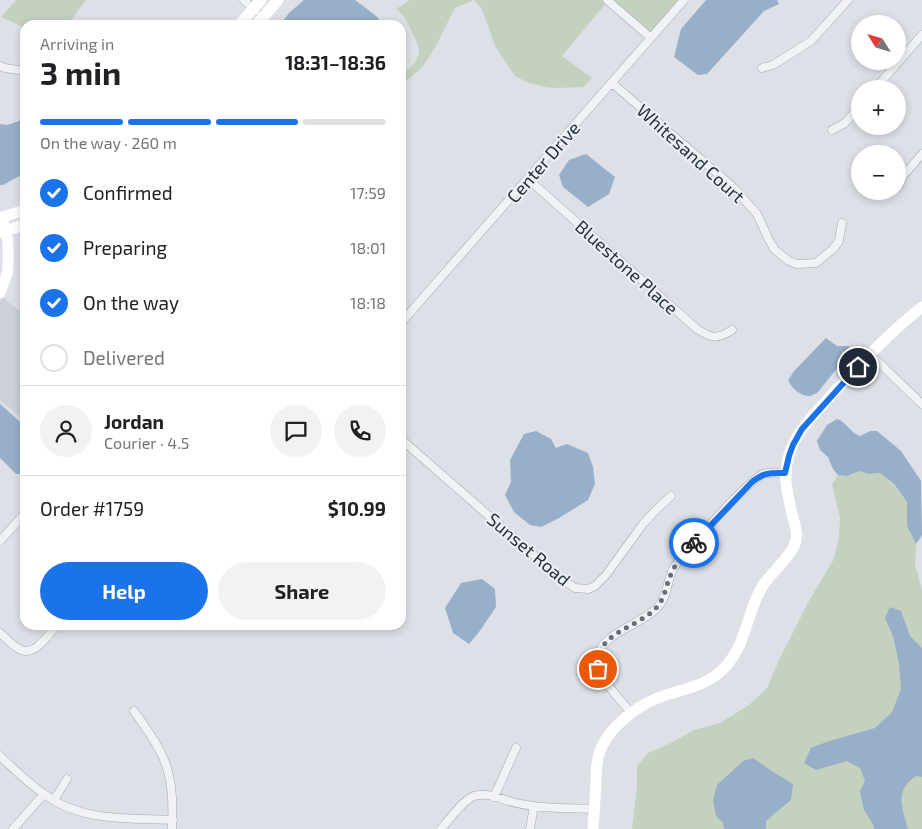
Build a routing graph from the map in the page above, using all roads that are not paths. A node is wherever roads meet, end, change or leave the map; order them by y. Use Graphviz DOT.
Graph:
graph roads {
  1 [pos="244,0"];
  2 [pos="278,0"];
  3 [pos="607,0"];
  4 [pos="684,0"];
  5 [pos="848,0"];
  6 [pos="257,4"];
  7 [pos="243,20"];
  8 [pos="259,20"];
  9 [pos="261,20"];
  10 [pos="922,35"];
  11 [pos="651,38"];
  12 [pos="0,66"];
  13 [pos="762,68"];
  14 [pos="20,70"];
  15 [pos="883,80"];
  16 [pos="612,83"];
  17 [pos="851,116"];
  18 [pos="832,130"];
  19 [pos="922,154"];
  20 [pos="906,173"];
  21 [pos="528,179"];
  22 [pos="20,212"];
  23 [pos="1,218"];
  24 [pos="842,223"];
  25 [pos="20,226"];
  26 [pos="3,232"];
  27 [pos="0,293"];
  28 [pos="922,307"];
  29 [pos="406,317"];
  30 [pos="732,330"];
  31 [pos="870,354"];
  32 [pos="922,404"];
  33 [pos="406,443"];
  34 [pos="785,473"];
  35 [pos="671,496"];
  36 [pos="20,519"];
  37 [pos="0,541"];
  38 [pos="52,630"];
  39 [pos="0,633"];
  40 [pos="134,711"];
  41 [pos="632,714"];
  42 [pos="516,748"];
  43 [pos="0,756"];
  44 [pos="68,779"];
  45 [pos="44,794"];
  46 [pos="494,796"];
  47 [pos="54,800"];
  48 [pos="534,806"];
  49 [pos="594,809"];
  50 [pos="172,820"];
  51 [pos="13,829"];
  52 [pos="172,829"];
  53 [pos="441,829"];
  54 [pos="530,829"];
  55 [pos="593,829"];
  1 -- 6 [label="street"];
  2 -- 9 [label="street"];
  3 -- 11 [label="street"];
  4 -- 11 [label="street, Center Drive"];
  5 -- 13 [label="street"];
  6 -- 7 [label="street"];
  6 -- 8 [label="street"];
  10 -- 15 [label="street"];
  11 -- 16 [label="street, Center Drive"];
  12 -- 14 [label="street"];
  16 -- 21 [label="street, Center Drive"];
  16 -- 24 [label="street, Whitesand Court"];
  17 -- 18 [label="street"];
  19 -- 20 [label="street"];
  21 -- 29 [label="street, Center Drive"];
  21 -- 30 [label="street, Bluestone Place"];
  22 -- 23 [label="street"];
  23 -- 26 [label="street"];
  25 -- 26 [label="street"];
  26 -- 27 [label="street"];
  28 -- 31 [label="street"];
  31 -- 32 [label="street"];
  31 -- 34 [label="street"];
  33 -- 35 [label="street, Sunset Road"];
  34 -- 41 [label="street"];
  34 -- 41 [label="street"];
  36 -- 37 [label="street"];
  38 -- 39 [label="street"];
  40 -- 50 [label="street"];
  41 -- 49 [label="street"];
  42 -- 46 [label="street"];
  43 -- 45 [label="street"];
  44 -- 47 [label="street"];
  45 -- 47 [label="street"];
  45 -- 51 [label="street"];
  46 -- 48 [label="street"];
  46 -- 53 [label="street"];
  47 -- 50 [label="street"];
  48 -- 49 [label="street"];
  48 -- 54 [label="street"];
  49 -- 55 [label="street"];
  50 -- 52 [label="street"];
}
